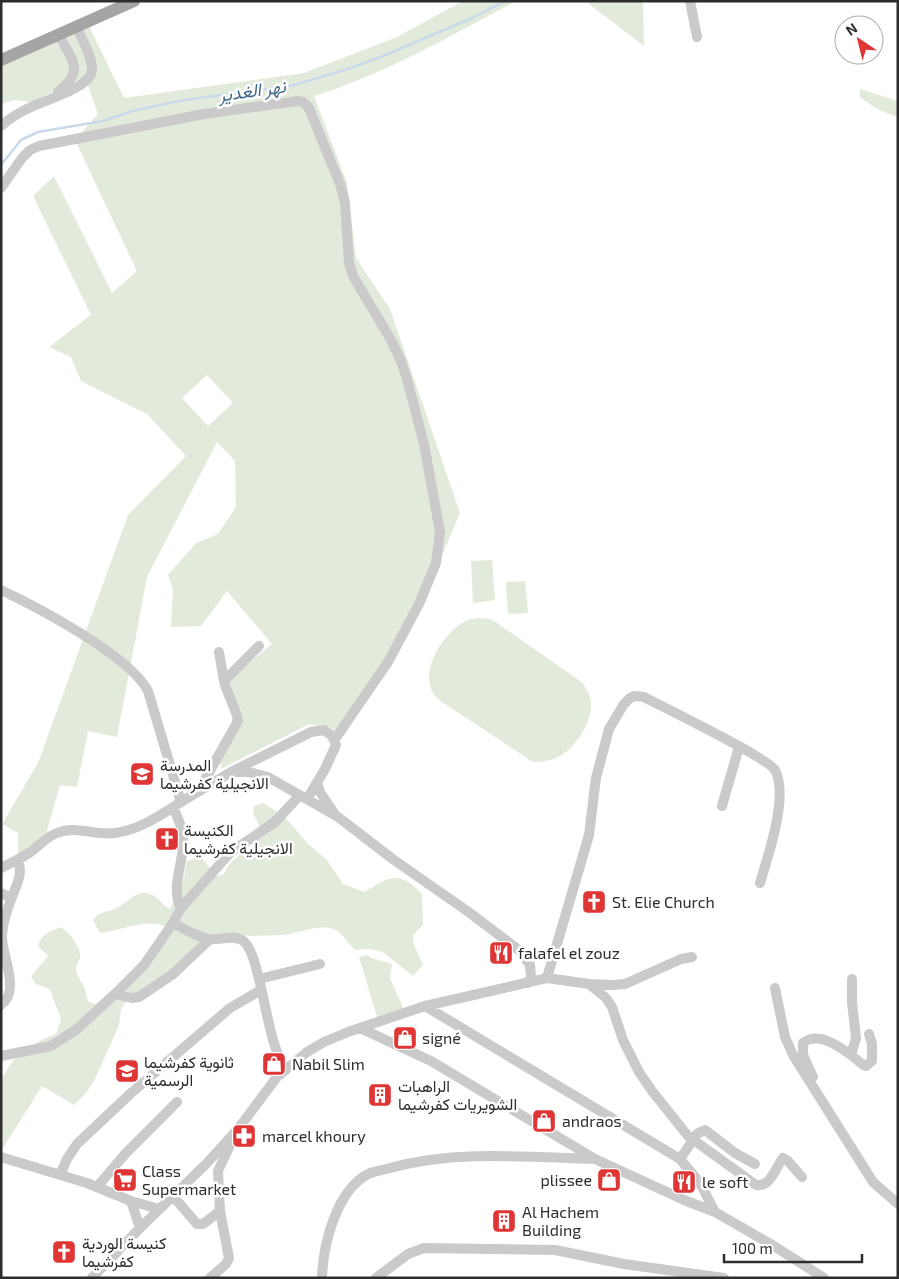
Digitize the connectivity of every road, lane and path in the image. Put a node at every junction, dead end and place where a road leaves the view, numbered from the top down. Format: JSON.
{"nodes":[{"id":1,"x":690,"y":1,"type":"edge"},
{"id":2,"x":130,"y":2,"type":"edge"},
{"id":3,"x":76,"y":26,"type":"junction"},
{"id":4,"x":58,"y":34,"type":"junction"},
{"id":5,"x":697,"y":37,"type":"dead end"},
{"id":6,"x":1,"y":60,"type":"edge"},
{"id":7,"x":50,"y":98,"type":"junction"},
{"id":8,"x":1,"y":126,"type":"edge"},
{"id":9,"x":1,"y":188,"type":"edge"},
{"id":10,"x":1,"y":590,"type":"edge"},
{"id":11,"x":259,"y":646,"type":"dead end"},
{"id":12,"x":219,"y":652,"type":"dead end"},
{"id":13,"x":224,"y":681,"type":"junction"},
{"id":14,"x":335,"y":739,"type":"junction"},
{"id":15,"x":739,"y":747,"type":"junction"},
{"id":16,"x":264,"y":756,"type":"junction"},
{"id":17,"x":231,"y":772,"type":"junction"},
{"id":18,"x":263,"y":776,"type":"junction"},
{"id":19,"x":317,"y":782,"type":"junction"},
{"id":20,"x":198,"y":791,"type":"junction"},
{"id":21,"x":304,"y":797,"type":"junction"},
{"id":22,"x":177,"y":804,"type":"junction"},
{"id":23,"x":722,"y":806,"type":"dead end"},
{"id":24,"x":338,"y":817,"type":"junction"},
{"id":25,"x":18,"y":860,"type":"junction"},
{"id":26,"x":1,"y":868,"type":"edge"},
{"id":27,"x":760,"y":883,"type":"dead end"},
{"id":28,"x":1,"y":893,"type":"edge"},
{"id":29,"x":11,"y":898,"type":"junction"},
{"id":30,"x":181,"y":908,"type":"junction"},
{"id":31,"x":173,"y":923,"type":"junction"},
{"id":32,"x":1,"y":936,"type":"edge"},
{"id":33,"x":210,"y":939,"type":"junction"},
{"id":34,"x":692,"y":957,"type":"dead end"},
{"id":35,"x":320,"y":964,"type":"dead end"},
{"id":36,"x":259,"y":978,"type":"junction"},
{"id":37,"x":547,"y":978,"type":"junction"},
{"id":38,"x":852,"y":979,"type":"dead end"},
{"id":39,"x":528,"y":983,"type":"junction"},
{"id":40,"x":589,"y":984,"type":"junction"},
{"id":41,"x":775,"y":988,"type":"dead end"},
{"id":42,"x":261,"y":990,"type":"junction"},
{"id":43,"x":115,"y":994,"type":"junction"},
{"id":44,"x":1,"y":1004,"type":"edge"},
{"id":45,"x":425,"y":1006,"type":"junction"},
{"id":46,"x":360,"y":1028,"type":"junction"},
{"id":47,"x":869,"y":1034,"type":"dead end"},
{"id":48,"x":852,"y":1055,"type":"junction"},
{"id":49,"x":1,"y":1056,"type":"edge"},
{"id":50,"x":286,"y":1070,"type":"junction"},
{"id":51,"x":815,"y":1088,"type":"junction"},
{"id":52,"x":178,"y":1102,"type":"dead end"},
{"id":53,"x":238,"y":1129,"type":"junction"},
{"id":54,"x":683,"y":1155,"type":"junction"},
{"id":55,"x":1,"y":1157,"type":"edge"},
{"id":56,"x":595,"y":1159,"type":"junction"},
{"id":57,"x":755,"y":1164,"type":"dead end"},
{"id":58,"x":60,"y":1175,"type":"junction"},
{"id":59,"x":802,"y":1177,"type":"dead end"},
{"id":60,"x":700,"y":1183,"type":"junction"},
{"id":61,"x":96,"y":1187,"type":"junction"},
{"id":62,"x":173,"y":1196,"type":"junction"},
{"id":63,"x":131,"y":1200,"type":"junction"},
{"id":64,"x":684,"y":1200,"type":"junction"},
{"id":65,"x":898,"y":1204,"type":"edge"},
{"id":66,"x":159,"y":1209,"type":"junction"},
{"id":67,"x":220,"y":1211,"type":"junction"},
{"id":68,"x":715,"y":1212,"type":"junction"},
{"id":69,"x":140,"y":1228,"type":"junction"},
{"id":70,"x":92,"y":1278,"type":"edge"},
{"id":71,"x":210,"y":1278,"type":"edge"},
{"id":72,"x":322,"y":1278,"type":"edge"},
{"id":73,"x":376,"y":1278,"type":"edge"},
{"id":74,"x":724,"y":1278,"type":"edge"},
{"id":75,"x":824,"y":1278,"type":"edge"}],
"edges":[{"from":1,"to":5,"type":"street"},
{"from":2,"to":3,"type":"main road"},
{"from":3,"to":4,"type":"main road"},
{"from":3,"to":7,"type":"street"},
{"from":4,"to":6,"type":"main road"},
{"from":4,"to":7,"type":"street"},
{"from":7,"to":8,"type":"street"},
{"from":9,"to":14,"type":"street"},
{"from":10,"to":22,"type":"street"},
{"from":11,"to":13,"type":"street"},
{"from":12,"to":13,"type":"street"},
{"from":13,"to":20,"type":"street"},
{"from":14,"to":16,"type":"street"},
{"from":14,"to":19,"type":"street"},
{"from":15,"to":23,"type":"street"},
{"from":15,"to":27,"type":"street"},
{"from":15,"to":37,"type":"street"},
{"from":16,"to":17,"type":"street"},
{"from":16,"to":18,"type":"street"},
{"from":17,"to":18,"type":"street"},
{"from":17,"to":20,"type":"street"},
{"from":18,"to":21,"type":"street"},
{"from":19,"to":21,"type":"street"},
{"from":19,"to":24,"type":"street"},
{"from":20,"to":22,"type":"street"},
{"from":21,"to":24,"type":"street"},
{"from":21,"to":30,"type":"street"},
{"from":22,"to":25,"type":"street"},
{"from":22,"to":30,"type":"street"},
{"from":24,"to":39,"type":"street"},
{"from":25,"to":26,"type":"street"},
{"from":25,"to":29,"type":"street"},
{"from":28,"to":29,"type":"street"},
{"from":29,"to":32,"type":"street"},
{"from":30,"to":31,"type":"street"},
{"from":31,"to":33,"type":"street"},
{"from":31,"to":43,"type":"street"},
{"from":32,"to":44,"type":"street"},
{"from":33,"to":36,"type":"street"},
{"from":33,"to":43,"type":"street"},
{"from":34,"to":40,"type":"street"},
{"from":35,"to":36,"type":"street"},
{"from":36,"to":42,"type":"street"},
{"from":37,"to":39,"type":"street"},
{"from":37,"to":40,"type":"street"},
{"from":38,"to":48,"type":"street"},
{"from":39,"to":45,"type":"street"},
{"from":40,"to":59,"type":"street"},
{"from":41,"to":51,"type":"street"},
{"from":42,"to":50,"type":"street"},
{"from":42,"to":58,"type":"street"},
{"from":43,"to":49,"type":"street"},
{"from":45,"to":46,"type":"street"},
{"from":45,"to":54,"type":"street"},
{"from":46,"to":50,"type":"street"},
{"from":46,"to":56,"type":"street"},
{"from":47,"to":48,"type":"street"},
{"from":48,"to":51,"type":"street"},
{"from":50,"to":53,"type":"street"},
{"from":51,"to":65,"type":"street"},
{"from":52,"to":61,"type":"street"},
{"from":53,"to":62,"type":"street"},
{"from":53,"to":67,"type":"street"},
{"from":54,"to":57,"type":"street"},
{"from":54,"to":60,"type":"street"},
{"from":55,"to":58,"type":"street"},
{"from":56,"to":64,"type":"street"},
{"from":56,"to":72,"type":"street"},
{"from":58,"to":61,"type":"street"},
{"from":60,"to":64,"type":"street"},
{"from":60,"to":68,"type":"street"},
{"from":61,"to":63,"type":"street"},
{"from":62,"to":66,"type":"street"},
{"from":62,"to":67,"type":"street"},
{"from":63,"to":66,"type":"street"},
{"from":63,"to":69,"type":"street"},
{"from":64,"to":68,"type":"street"},
{"from":66,"to":69,"type":"street"},
{"from":67,"to":71,"type":"street"},
{"from":68,"to":75,"type":"street"},
{"from":69,"to":70,"type":"street"},
{"from":73,"to":74,"type":"street"}]}
